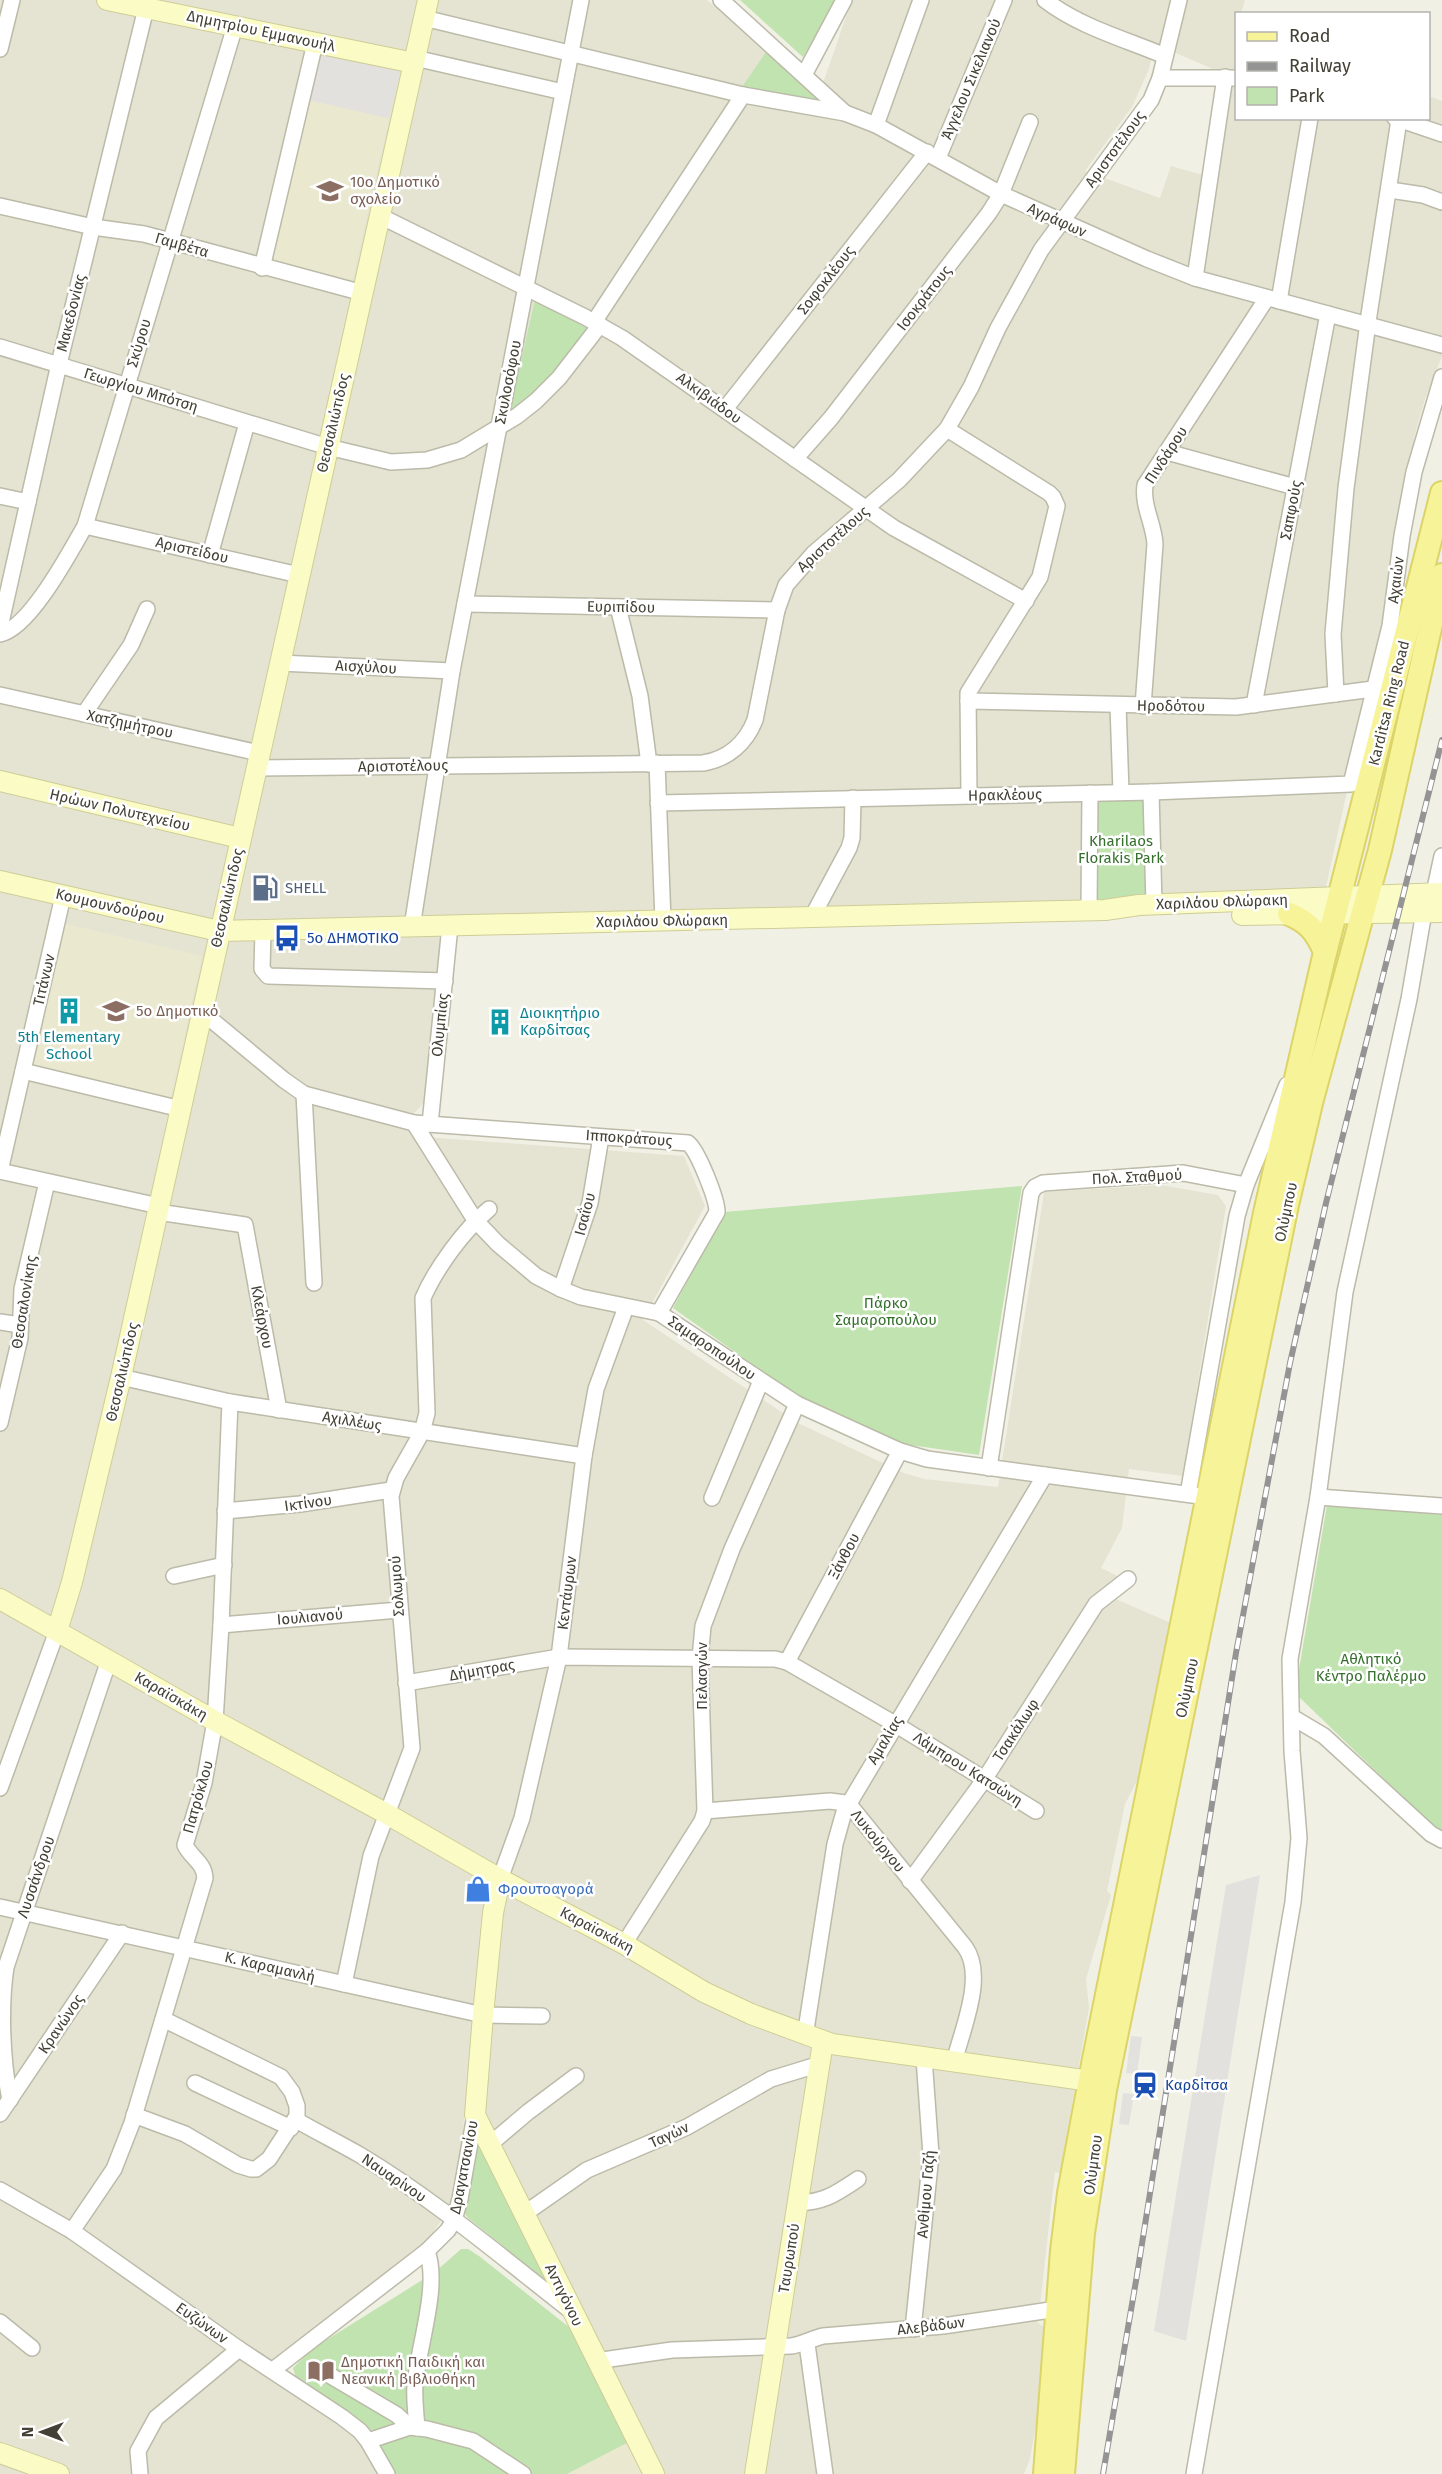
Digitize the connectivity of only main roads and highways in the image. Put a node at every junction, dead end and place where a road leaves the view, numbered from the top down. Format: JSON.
{"nodes":[{"id":1,"x":107,"y":0,"type":"edge"},
{"id":2,"x":147,"y":4,"type":"edge"},
{"id":3,"x":426,"y":9,"type":"edge"},
{"id":4,"x":415,"y":61,"type":"junction"},
{"id":5,"x":1442,"y":493,"type":"edge"},
{"id":6,"x":1442,"y":575,"type":"edge"},
{"id":7,"x":0,"y":781,"type":"edge"},
{"id":8,"x":240,"y":838,"type":"junction"},
{"id":9,"x":0,"y":881,"type":"edge"},
{"id":10,"x":1438,"y":893,"type":"edge"},
{"id":11,"x":1366,"y":903,"type":"junction"},
{"id":12,"x":1338,"y":905,"type":"junction"},
{"id":13,"x":1097,"y":910,"type":"junction"},
{"id":14,"x":1433,"y":912,"type":"edge"},
{"id":15,"x":1289,"y":914,"type":"junction"},
{"id":16,"x":219,"y":932,"type":"junction"},
{"id":17,"x":1325,"y":952,"type":"junction"},
{"id":18,"x":0,"y":1599,"type":"edge"},
{"id":19,"x":57,"y":1631,"type":"junction"},
{"id":20,"x":500,"y":1879,"type":"junction"},
{"id":21,"x":814,"y":2039,"type":"junction"},
{"id":22,"x":1098,"y":2082,"type":"junction"},
{"id":23,"x":475,"y":2115,"type":"joint"},
{"id":24,"x":0,"y":2453,"type":"edge"},
{"id":25,"x":1045,"y":2468,"type":"edge"},
{"id":26,"x":58,"y":2474,"type":"edge"},
{"id":27,"x":654,"y":2474,"type":"edge"},
{"id":28,"x":755,"y":2474,"type":"edge"},
{"id":29,"x":1063,"y":2474,"type":"edge"}],
"edges":[{"from":1,"to":2,"type":"main road","name":"Δημητρίου Εμμανουήλ"},
{"from":2,"to":4,"type":"main road","name":"Δημητρίου Εμμανουήλ"},
{"from":3,"to":4,"type":"main road","name":"Θεσσαλιώτιδος"},
{"from":4,"to":8,"type":"main road","name":"Θεσσαλιώτιδος"},
{"from":5,"to":12,"type":"main road","name":"Karditsa Ring Road"},
{"from":6,"to":11,"type":"main road","name":"Karditsa Ring Road"},
{"from":7,"to":8,"type":"main road","name":"Ηρώων Πολυτεχνείου"},
{"from":8,"to":16,"type":"main road","name":"Θεσσαλιώτιδος"},
{"from":9,"to":16,"type":"main road","name":"Κουμουνδούρου"},
{"from":10,"to":11,"type":"main road"},
{"from":11,"to":12,"type":"main road"},
{"from":11,"to":14,"type":"main road"},
{"from":11,"to":22,"type":"main road","name":"Ολύμπου"},
{"from":12,"to":13,"type":"main road","name":"Χαριλάου Φλώρακη"},
{"from":12,"to":15,"type":"main road","name":"Χαριλάου Φλώρακη"},
{"from":12,"to":17,"type":"main road","name":"Ολύμπου"},
{"from":13,"to":15,"type":"main road","name":"Χαριλάου Φλώρακη"},
{"from":13,"to":16,"type":"main road","name":"Χαριλάου Φλώρακη"},
{"from":15,"to":17,"type":"main road"},
{"from":16,"to":19,"type":"main road","name":"Θεσσαλιώτιδος"},
{"from":17,"to":22,"type":"main road","name":"Ολύμπου"},
{"from":18,"to":19,"type":"main road","name":"Καραϊσκάκη"},
{"from":19,"to":20,"type":"main road","name":"Καραϊσκάκη"},
{"from":20,"to":21,"type":"main road","name":"Καραϊσκάκη"},
{"from":20,"to":23,"type":"main road","name":"Δραγατσανίου"},
{"from":21,"to":22,"type":"main road","name":"Καραϊσκάκη"},
{"from":21,"to":28,"type":"main road","name":"Ταυρωπού"},
{"from":22,"to":25,"type":"main road","name":"Ολύμπου"},
{"from":22,"to":29,"type":"main road","name":"Ολύμπου"},
{"from":23,"to":27,"type":"main road","name":"Αντιγόνου"},
{"from":24,"to":26,"type":"main road"}]}
